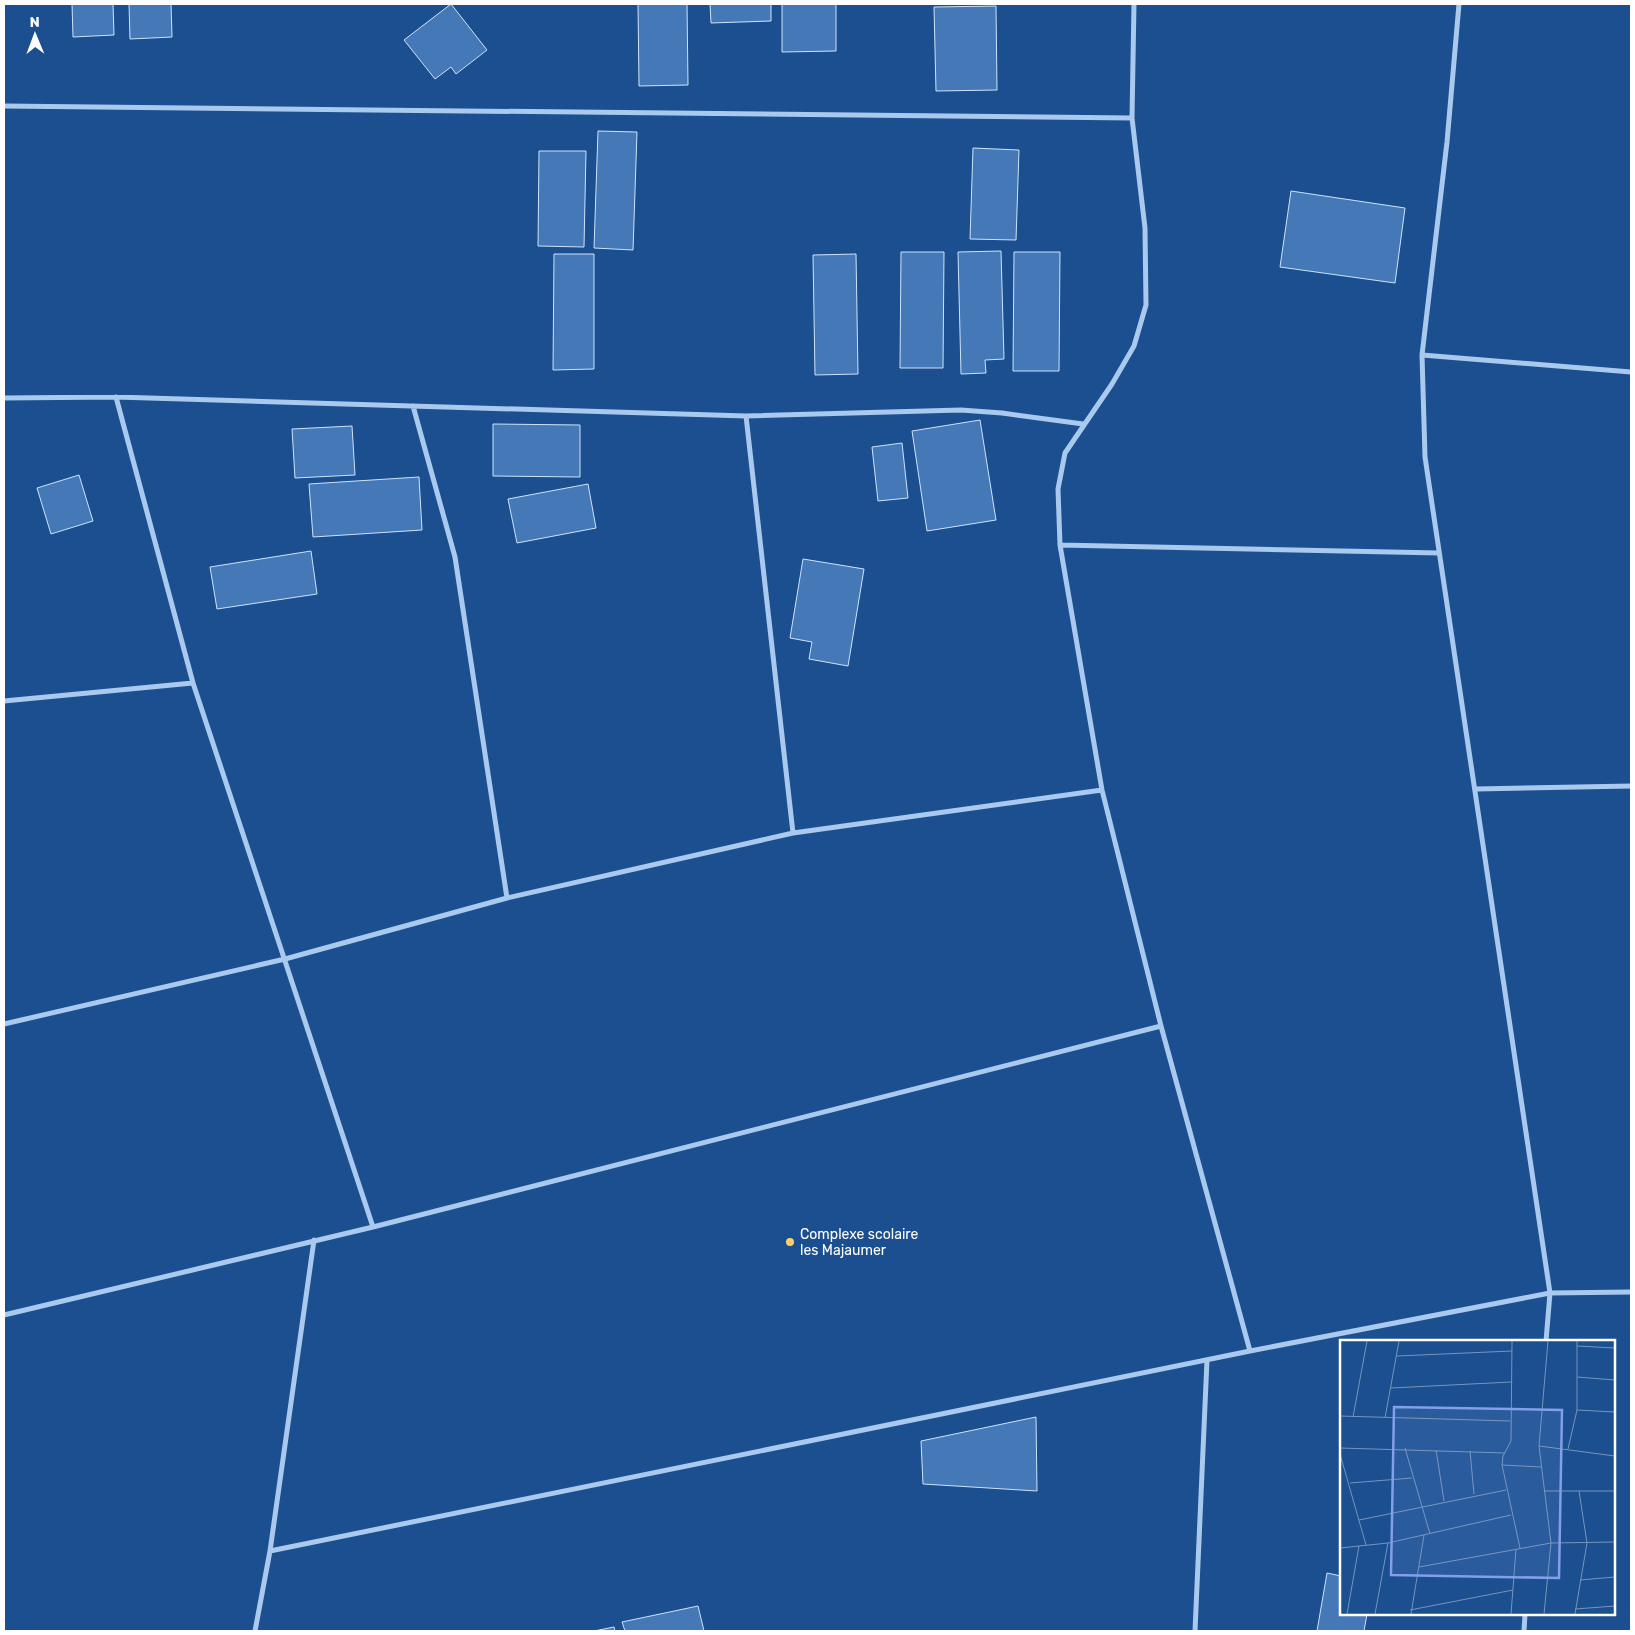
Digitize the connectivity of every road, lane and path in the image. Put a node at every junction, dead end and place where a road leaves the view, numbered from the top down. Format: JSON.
{"nodes":[{"id":1,"x":1134,"y":4,"type":"edge"},
{"id":2,"x":1459,"y":4,"type":"edge"},
{"id":3,"x":4,"y":106,"type":"edge"},
{"id":4,"x":1132,"y":118,"type":"junction"},
{"id":5,"x":1422,"y":355,"type":"junction"},
{"id":6,"x":1631,"y":372,"type":"edge"},
{"id":7,"x":116,"y":397,"type":"junction"},
{"id":8,"x":4,"y":398,"type":"edge"},
{"id":9,"x":413,"y":406,"type":"junction"},
{"id":10,"x":746,"y":416,"type":"junction"},
{"id":11,"x":1083,"y":424,"type":"junction"},
{"id":12,"x":1060,"y":545,"type":"junction"},
{"id":13,"x":1439,"y":553,"type":"junction"},
{"id":14,"x":194,"y":683,"type":"junction"},
{"id":15,"x":4,"y":701,"type":"edge"},
{"id":16,"x":1631,"y":786,"type":"edge"},
{"id":17,"x":1476,"y":789,"type":"junction"},
{"id":18,"x":1102,"y":790,"type":"junction"},
{"id":19,"x":793,"y":834,"type":"junction"},
{"id":20,"x":507,"y":898,"type":"junction"},
{"id":21,"x":285,"y":959,"type":"junction"},
{"id":22,"x":4,"y":1024,"type":"edge"},
{"id":23,"x":1161,"y":1026,"type":"junction"},
{"id":24,"x":373,"y":1227,"type":"junction"},
{"id":25,"x":314,"y":1240,"type":"junction"},
{"id":26,"x":1631,"y":1292,"type":"edge"},
{"id":27,"x":1550,"y":1293,"type":"junction"},
{"id":28,"x":4,"y":1314,"type":"edge"},
{"id":29,"x":1546,"y":1340,"type":"edge"},
{"id":30,"x":1250,"y":1351,"type":"junction"},
{"id":31,"x":1207,"y":1360,"type":"junction"},
{"id":32,"x":270,"y":1551,"type":"junction"},
{"id":33,"x":1525,"y":1615,"type":"edge"},
{"id":34,"x":255,"y":1631,"type":"edge"},
{"id":35,"x":1195,"y":1631,"type":"edge"},
{"id":36,"x":1524,"y":1631,"type":"edge"}],
"edges":[{"from":1,"to":4,"type":"street"},
{"from":2,"to":5,"type":"street"},
{"from":3,"to":4,"type":"street"},
{"from":4,"to":11,"type":"street"},
{"from":5,"to":6,"type":"street"},
{"from":5,"to":13,"type":"street"},
{"from":7,"to":8,"type":"street"},
{"from":7,"to":9,"type":"street"},
{"from":7,"to":14,"type":"street"},
{"from":9,"to":10,"type":"street"},
{"from":9,"to":20,"type":"street"},
{"from":10,"to":11,"type":"street"},
{"from":10,"to":19,"type":"street"},
{"from":11,"to":12,"type":"street"},
{"from":12,"to":13,"type":"street"},
{"from":12,"to":18,"type":"street"},
{"from":13,"to":17,"type":"street"},
{"from":14,"to":15,"type":"street"},
{"from":14,"to":21,"type":"street"},
{"from":16,"to":17,"type":"street"},
{"from":17,"to":27,"type":"street"},
{"from":18,"to":19,"type":"street"},
{"from":18,"to":23,"type":"street"},
{"from":19,"to":20,"type":"street"},
{"from":20,"to":21,"type":"street"},
{"from":21,"to":22,"type":"street"},
{"from":21,"to":24,"type":"street"},
{"from":23,"to":24,"type":"street"},
{"from":23,"to":30,"type":"street"},
{"from":24,"to":25,"type":"street"},
{"from":25,"to":28,"type":"street"},
{"from":25,"to":32,"type":"street"},
{"from":26,"to":27,"type":"street"},
{"from":27,"to":29,"type":"street"},
{"from":27,"to":30,"type":"street"},
{"from":30,"to":31,"type":"street"},
{"from":31,"to":32,"type":"street"},
{"from":31,"to":35,"type":"street"},
{"from":32,"to":34,"type":"street"},
{"from":33,"to":36,"type":"street"}]}
